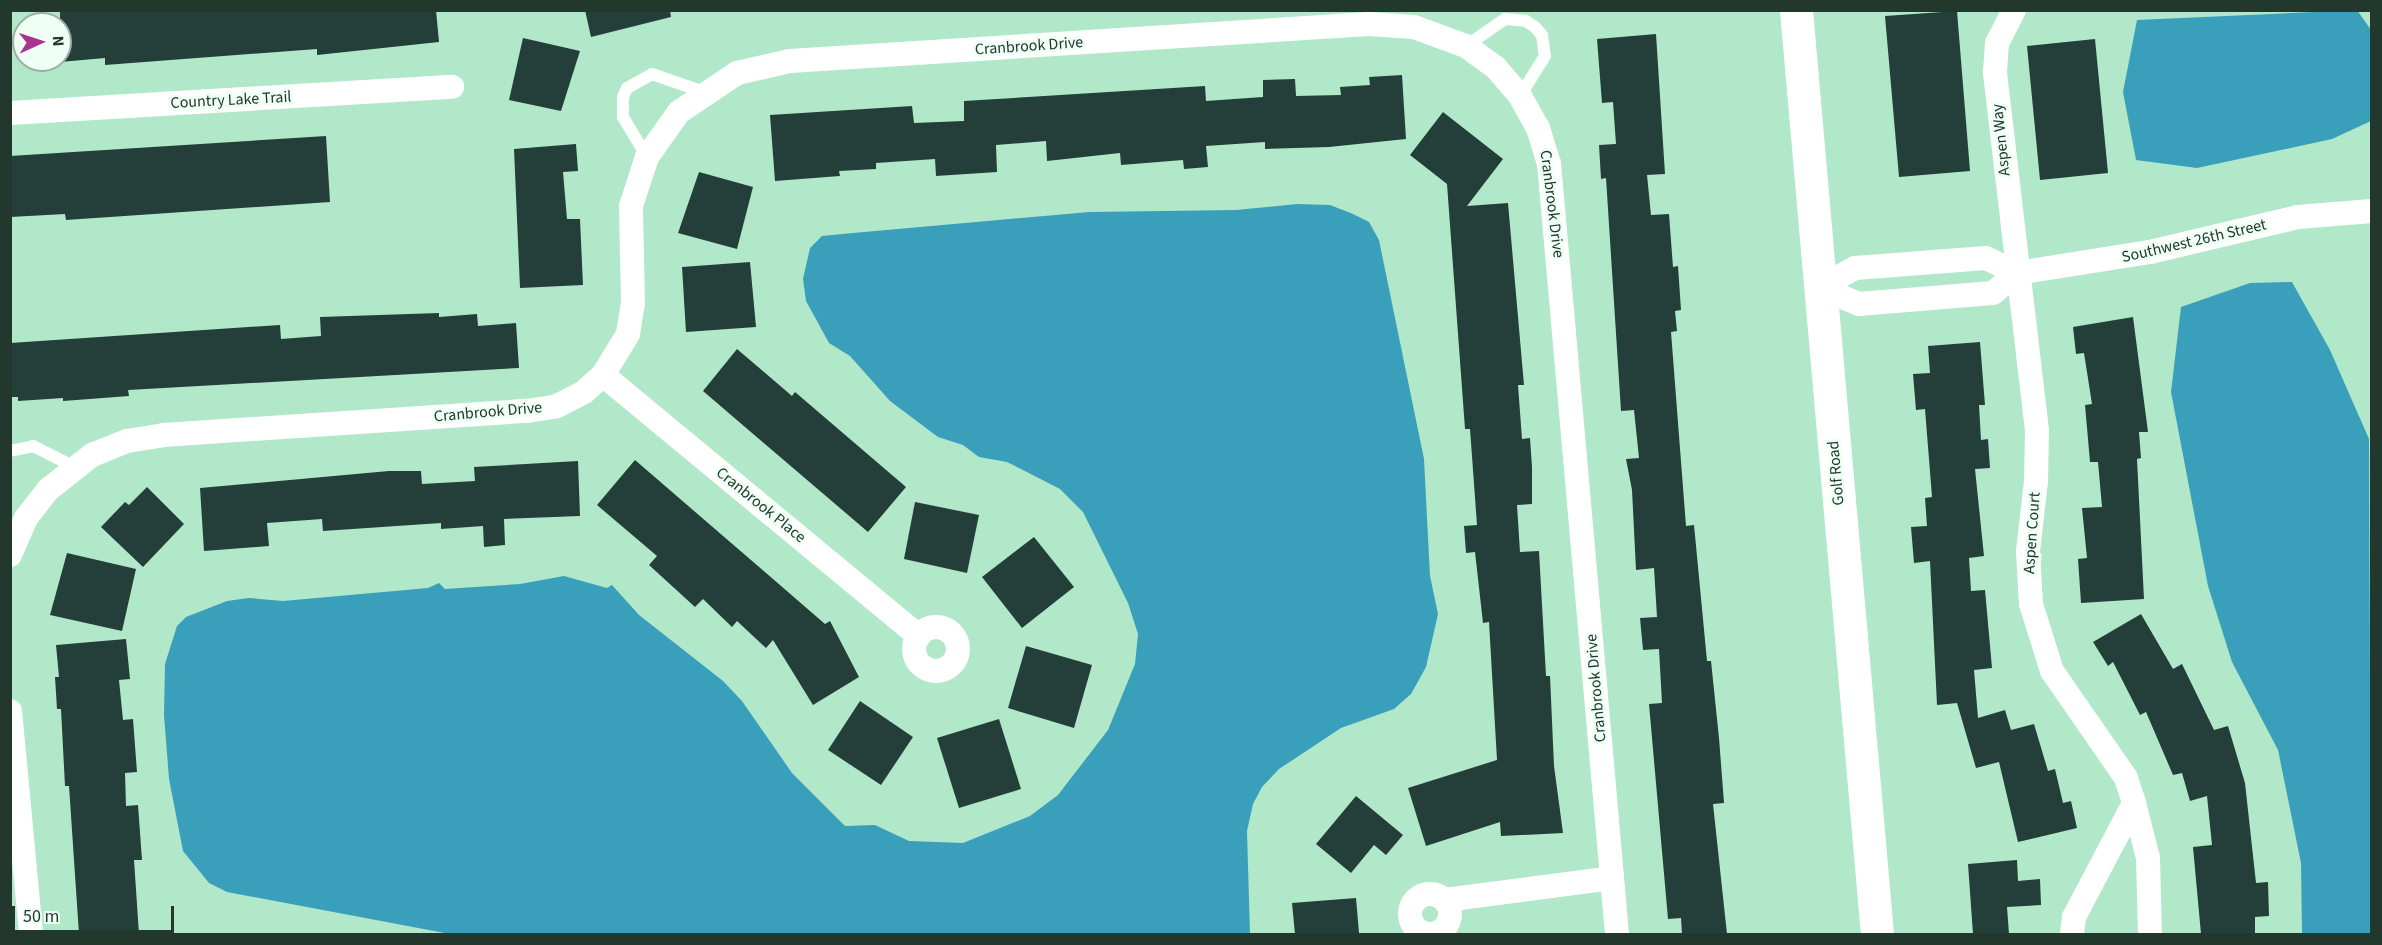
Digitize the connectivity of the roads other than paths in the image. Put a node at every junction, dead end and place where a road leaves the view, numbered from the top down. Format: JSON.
{"nodes":[{"id":1,"x":1796,"y":10,"type":"edge"},
{"id":2,"x":2014,"y":10,"type":"edge"},
{"id":3,"x":1466,"y":46,"type":"junction"},
{"id":4,"x":452,"y":87,"type":"dead end"},
{"id":5,"x":704,"y":92,"type":"junction"},
{"id":6,"x":1520,"y":96,"type":"junction"},
{"id":7,"x":10,"y":113,"type":"edge"},
{"id":8,"x":647,"y":157,"type":"junction"},
{"id":9,"x":2372,"y":211,"type":"edge"},
{"id":10,"x":2017,"y":273,"type":"junction"},
{"id":11,"x":1819,"y":288,"type":"junction"},
{"id":12,"x":603,"y":375,"type":"junction"},
{"id":13,"x":10,"y":451,"type":"edge"},
{"id":14,"x":75,"y":467,"type":"junction"},
{"id":15,"x":13,"y":536,"type":"edge"},
{"id":16,"x":919,"y":636,"type":"dead end"},
{"id":17,"x":10,"y":711,"type":"edge"},
{"id":18,"x":2134,"y":803,"type":"junction"},
{"id":19,"x":1612,"y":878,"type":"junction"},
{"id":20,"x":1445,"y":900,"type":"dead end"},
{"id":21,"x":31,"y":934,"type":"edge"},
{"id":22,"x":1617,"y":934,"type":"edge"},
{"id":23,"x":1877,"y":934,"type":"edge"},
{"id":24,"x":2072,"y":934,"type":"edge"},
{"id":25,"x":2150,"y":934,"type":"edge"}],
"edges":[{"from":1,"to":11,"type":"street","name":"Golf Road"},
{"from":2,"to":10,"type":"street","name":"Aspen Way"},
{"from":3,"to":5,"type":"street","name":"Cranbrook Drive"},
{"from":3,"to":6,"type":"street","name":"Cranbrook Drive"},
{"from":3,"to":6,"type":"lane"},
{"from":4,"to":7,"type":"street","name":"Country Lake Trail"},
{"from":5,"to":8,"type":"street","name":"Cranbrook Drive"},
{"from":5,"to":8,"type":"lane"},
{"from":6,"to":19,"type":"street","name":"Cranbrook Drive"},
{"from":8,"to":12,"type":"street","name":"Cranbrook Drive"},
{"from":9,"to":10,"type":"street","name":"Southwest 26th Street"},
{"from":10,"to":11,"type":"street"},
{"from":10,"to":11,"type":"street"},
{"from":10,"to":18,"type":"street","name":"Aspen Court"},
{"from":11,"to":23,"type":"street","name":"Golf Road"},
{"from":12,"to":14,"type":"street","name":"Cranbrook Drive"},
{"from":12,"to":16,"type":"street","name":"Cranbrook Place"},
{"from":13,"to":14,"type":"lane"},
{"from":14,"to":15,"type":"street","name":"Cranbrook Drive"},
{"from":17,"to":21,"type":"street"},
{"from":18,"to":24,"type":"street"},
{"from":18,"to":25,"type":"street","name":"Aspen Court"},
{"from":19,"to":20,"type":"street"},
{"from":19,"to":22,"type":"street","name":"Cranbrook Drive"}]}
